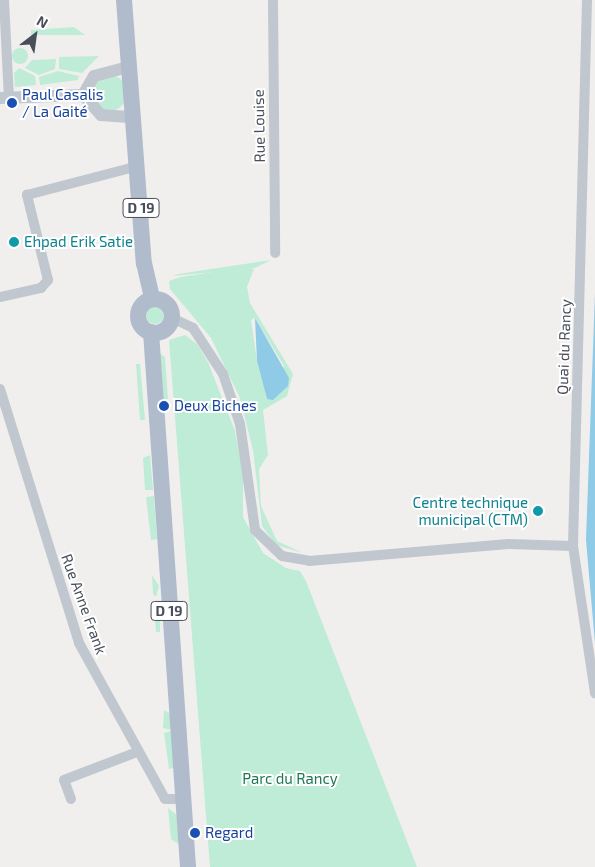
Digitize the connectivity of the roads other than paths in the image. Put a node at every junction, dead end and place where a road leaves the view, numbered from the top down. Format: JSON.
{"nodes":[{"id":1,"x":4,"y":0,"type":"edge"},
{"id":2,"x":124,"y":0,"type":"edge"},
{"id":3,"x":273,"y":0,"type":"edge"},
{"id":4,"x":588,"y":0,"type":"edge"},
{"id":5,"x":128,"y":67,"type":"junction"},
{"id":6,"x":83,"y":95,"type":"junction"},
{"id":7,"x":4,"y":98,"type":"edge"},
{"id":8,"x":132,"y":117,"type":"junction"},
{"id":9,"x":138,"y":166,"type":"junction"},
{"id":10,"x":275,"y":252,"type":"dead end"},
{"id":11,"x":0,"y":297,"type":"edge"},
{"id":12,"x":152,"y":299,"type":"junction"},
{"id":13,"x":172,"y":318,"type":"junction"},
{"id":14,"x":151,"y":332,"type":"junction"},
{"id":15,"x":0,"y":389,"type":"edge"},
{"id":16,"x":573,"y":546,"type":"junction"},
{"id":17,"x":595,"y":693,"type":"edge"},
{"id":18,"x":137,"y":752,"type":"junction"},
{"id":19,"x":71,"y":799,"type":"dead end"},
{"id":20,"x":183,"y":799,"type":"junction"},
{"id":21,"x":188,"y":867,"type":"edge"}],
"edges":[{"from":1,"to":7,"type":"street"},
{"from":2,"to":5,"type":"main road","number":"D 19"},
{"from":3,"to":10,"type":"street","name":"Rue Louise"},
{"from":4,"to":16,"type":"street","name":"Quai du Rancy"},
{"from":5,"to":6,"type":"street"},
{"from":5,"to":8,"type":"main road","number":"D 19"},
{"from":6,"to":7,"type":"street"},
{"from":6,"to":8,"type":"street"},
{"from":8,"to":9,"type":"main road","number":"D 19"},
{"from":9,"to":11,"type":"street"},
{"from":9,"to":12,"type":"main road","number":"D 19"},
{"from":12,"to":13,"type":"main road"},
{"from":12,"to":14,"type":"main road"},
{"from":13,"to":14,"type":"main road"},
{"from":13,"to":16,"type":"street"},
{"from":14,"to":20,"type":"main road","number":"D 19"},
{"from":15,"to":18,"type":"street","name":"Rue Anne Frank"},
{"from":16,"to":17,"type":"street","name":"Quai du Rancy"},
{"from":18,"to":19,"type":"street"},
{"from":18,"to":20,"type":"street","name":"Rue Anne Frank"},
{"from":20,"to":21,"type":"main road","number":"D 19"}]}
